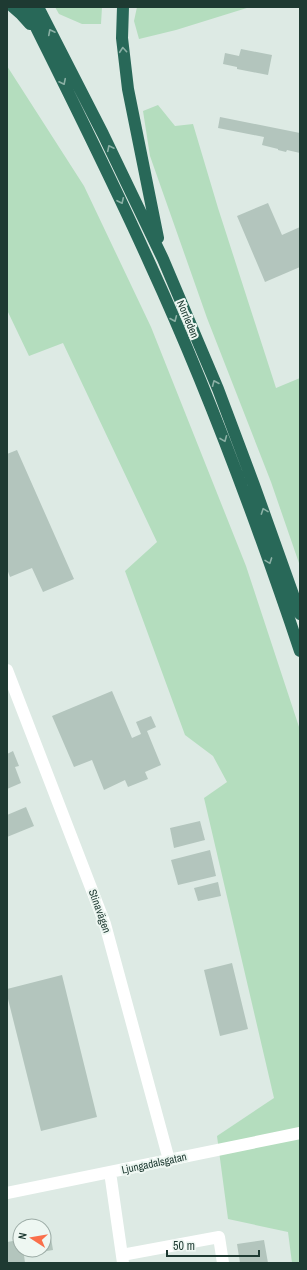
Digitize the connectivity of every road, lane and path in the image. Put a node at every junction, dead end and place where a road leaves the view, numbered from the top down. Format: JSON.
{"nodes":[{"id":1,"x":12,"y":7,"type":"edge"},
{"id":2,"x":26,"y":7,"type":"edge"},
{"id":3,"x":38,"y":7,"type":"edge"},
{"id":4,"x":123,"y":7,"type":"edge"},
{"id":5,"x":39,"y":35,"type":"junction"},
{"id":6,"x":163,"y":259,"type":"junction"},
{"id":7,"x":300,"y":614,"type":"edge"},
{"id":8,"x":300,"y":652,"type":"edge"},
{"id":9,"x":7,"y":670,"type":"edge"},
{"id":10,"x":300,"y":1133,"type":"edge"},
{"id":11,"x":169,"y":1160,"type":"junction"},
{"id":12,"x":110,"y":1172,"type":"junction"},
{"id":13,"x":7,"y":1193,"type":"edge"},
{"id":14,"x":122,"y":1259,"type":"edge"},
{"id":15,"x":223,"y":1263,"type":"edge"}],
"edges":[{"from":1,"to":5,"type":"highway"},
{"from":2,"to":5,"type":"highway","name":"Norrleden"},
{"from":6,"to":3,"type":"highway","name":"Norrleden","one_way":true},
{"from":6,"to":4,"type":"highway","one_way":true},
{"from":5,"to":8,"type":"highway","name":"Norrleden","one_way":true},
{"from":7,"to":6,"type":"highway","name":"Norrleden","one_way":true},
{"from":9,"to":11,"type":"street","name":"Stinavägen"},
{"from":10,"to":11,"type":"street","name":"Ljungadalsgatan"},
{"from":11,"to":12,"type":"street","name":"Ljungadalsgatan"},
{"from":12,"to":13,"type":"street","name":"Ljungadalsgatan"},
{"from":12,"to":14,"type":"street"},
{"from":14,"to":15,"type":"street"}]}
